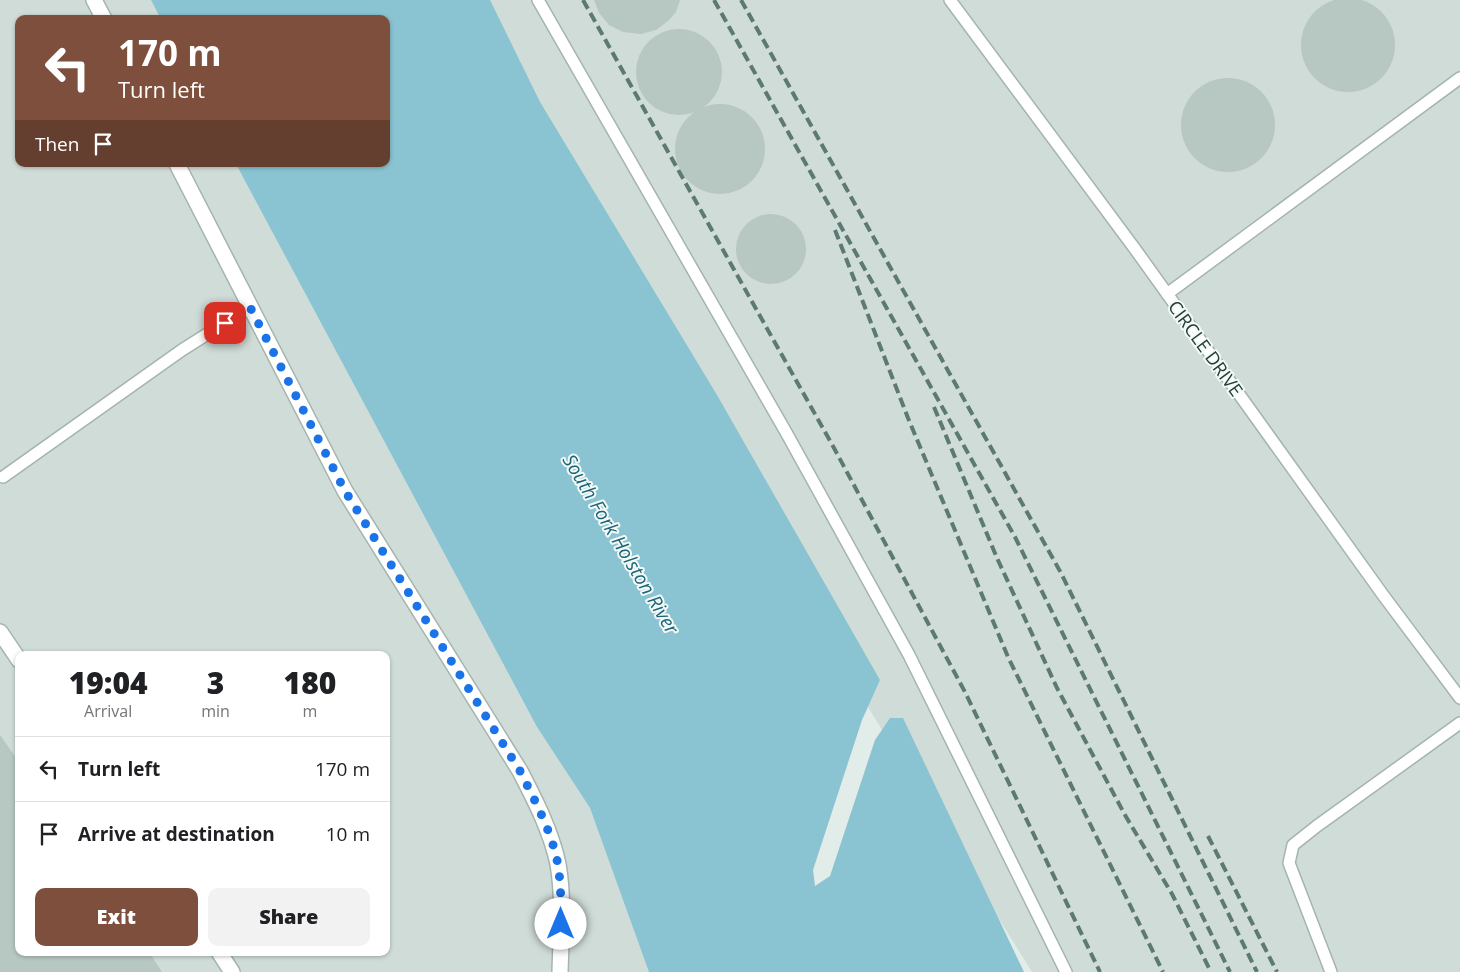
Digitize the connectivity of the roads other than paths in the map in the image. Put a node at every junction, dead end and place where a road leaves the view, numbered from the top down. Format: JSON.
{"nodes":[{"id":1,"x":94,"y":0,"type":"edge"},
{"id":2,"x":538,"y":0,"type":"edge"},
{"id":3,"x":950,"y":0,"type":"edge"},
{"id":4,"x":102,"y":15,"type":"edge"},
{"id":5,"x":1460,"y":78,"type":"edge"},
{"id":6,"x":179,"y":167,"type":"edge"},
{"id":7,"x":1167,"y":294,"type":"junction"},
{"id":8,"x":250,"y":307,"type":"junction"},
{"id":9,"x":3,"y":477,"type":"dead end"},
{"id":10,"x":0,"y":632,"type":"edge"},
{"id":11,"x":15,"y":654,"type":"edge"},
{"id":12,"x":1460,"y":698,"type":"edge"},
{"id":13,"x":1460,"y":723,"type":"edge"},
{"id":14,"x":222,"y":956,"type":"edge"},
{"id":15,"x":232,"y":972,"type":"edge"},
{"id":16,"x":560,"y":972,"type":"edge"},
{"id":17,"x":1066,"y":972,"type":"edge"},
{"id":18,"x":1331,"y":972,"type":"edge"}],
"edges":[{"from":1,"to":4,"type":"street"},
{"from":2,"to":17,"type":"lane"},
{"from":3,"to":7,"type":"lane","name":"CIRCLE DRIVE"},
{"from":5,"to":7,"type":"lane"},
{"from":6,"to":8,"type":"street"},
{"from":7,"to":12,"type":"lane","name":"CIRCLE DRIVE"},
{"from":8,"to":9,"type":"lane"},
{"from":8,"to":16,"type":"street"},
{"from":10,"to":11,"type":"street"},
{"from":13,"to":18,"type":"lane"},
{"from":14,"to":15,"type":"street"}]}
